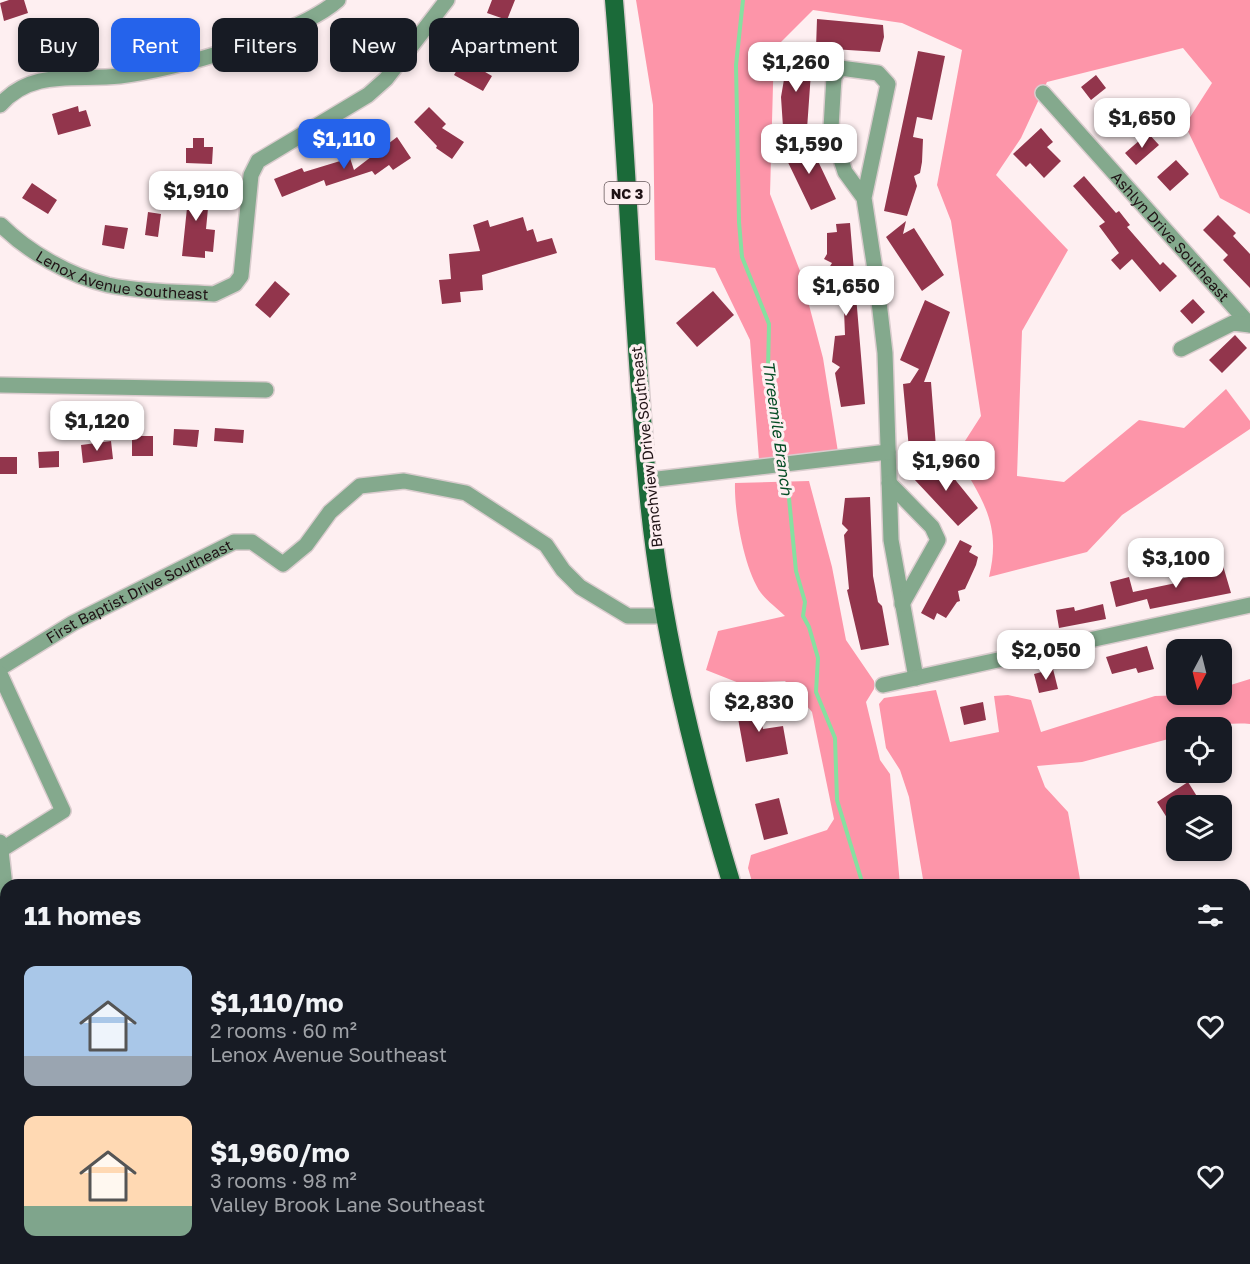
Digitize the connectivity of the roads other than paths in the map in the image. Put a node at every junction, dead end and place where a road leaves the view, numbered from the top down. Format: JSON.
{"nodes":[{"id":1,"x":338,"y":0,"type":"edge"},
{"id":2,"x":447,"y":0,"type":"edge"},
{"id":3,"x":614,"y":0,"type":"edge"},
{"id":4,"x":1043,"y":93,"type":"dead end"},
{"id":5,"x":0,"y":105,"type":"edge"},
{"id":6,"x":864,"y":198,"type":"junction"},
{"id":7,"x":0,"y":227,"type":"edge"},
{"id":8,"x":1250,"y":325,"type":"edge"},
{"id":9,"x":1181,"y":349,"type":"dead end"},
{"id":10,"x":0,"y":385,"type":"edge"},
{"id":11,"x":266,"y":390,"type":"dead end"},
{"id":12,"x":888,"y":452,"type":"junction"},
{"id":13,"x":649,"y":480,"type":"junction"},
{"id":14,"x":889,"y":483,"type":"junction"},
{"id":15,"x":902,"y":604,"type":"junction"},
{"id":16,"x":1250,"y":605,"type":"edge"},
{"id":17,"x":666,"y":616,"type":"junction"},
{"id":18,"x":0,"y":668,"type":"edge"},
{"id":19,"x":0,"y":674,"type":"edge"},
{"id":20,"x":916,"y":678,"type":"junction"},
{"id":21,"x":884,"y":685,"type":"dead end"},
{"id":22,"x":1,"y":846,"type":"edge"},
{"id":23,"x":4,"y":879,"type":"edge"},
{"id":24,"x":730,"y":879,"type":"edge"}],
"edges":[{"from":1,"to":5,"type":"street"},
{"from":2,"to":7,"type":"street","name":"Lenox Avenue Southeast"},
{"from":3,"to":13,"type":"main road","name":"Branchview Drive Southeast","number":"NC 3"},
{"from":4,"to":8,"type":"street","name":"Ashlyn Drive Southeast"},
{"from":6,"to":6,"type":"street"},
{"from":6,"to":12,"type":"street"},
{"from":8,"to":9,"type":"street"},
{"from":10,"to":11,"type":"street"},
{"from":12,"to":13,"type":"street"},
{"from":12,"to":14,"type":"street"},
{"from":13,"to":17,"type":"main road","name":"Branchview Drive Southeast","number":"NC 3"},
{"from":14,"to":15,"type":"street"},
{"from":14,"to":15,"type":"street"},
{"from":15,"to":20,"type":"street"},
{"from":16,"to":20,"type":"street"},
{"from":17,"to":18,"type":"street","name":"First Baptist Drive Southeast"},
{"from":17,"to":24,"type":"main road","name":"Branchview Drive Southeast","number":"NC 3"},
{"from":19,"to":22,"type":"street"},
{"from":20,"to":21,"type":"street"},
{"from":22,"to":23,"type":"street"}]}
